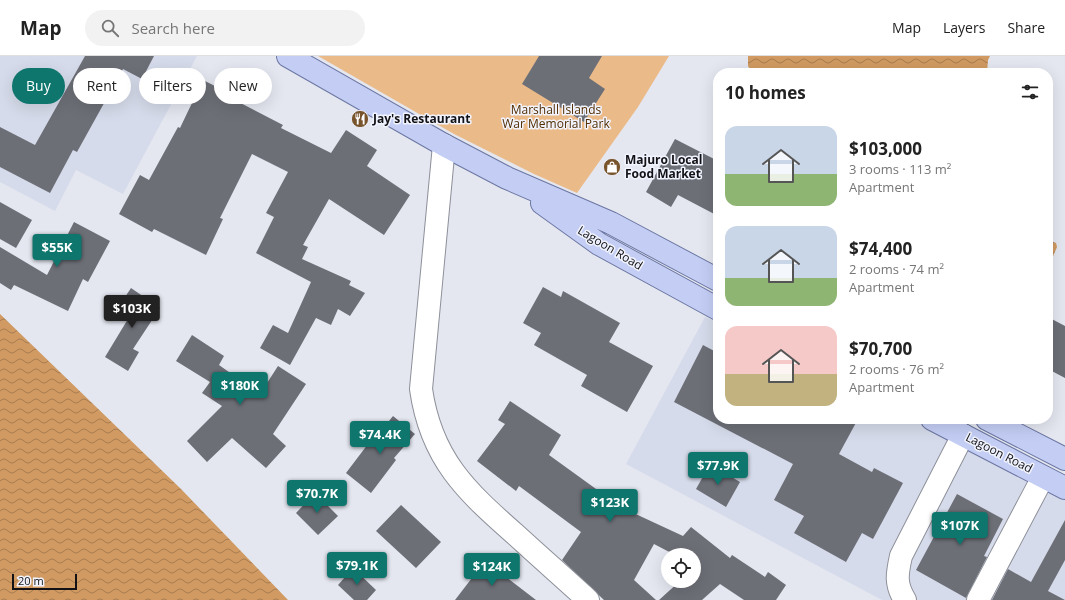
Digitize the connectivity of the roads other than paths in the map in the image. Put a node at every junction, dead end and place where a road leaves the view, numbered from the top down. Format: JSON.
{"nodes":[{"id":1,"x":288,"y":56,"type":"edge"},
{"id":2,"x":444,"y":145,"type":"junction"},
{"id":3,"x":507,"y":178,"type":"junction"},
{"id":4,"x":713,"y":277,"type":"edge"},
{"id":5,"x":713,"y":306,"type":"edge"},
{"id":6,"x":942,"y":424,"type":"edge"},
{"id":7,"x":997,"y":424,"type":"edge"},
{"id":8,"x":963,"y":435,"type":"junction"},
{"id":9,"x":1065,"y":459,"type":"edge"},
{"id":10,"x":1043,"y":477,"type":"junction"},
{"id":11,"x":1065,"y":488,"type":"edge"},
{"id":12,"x":588,"y":600,"type":"edge"},
{"id":13,"x":906,"y":600,"type":"edge"},
{"id":14,"x":978,"y":600,"type":"edge"}],
"edges":[{"from":1,"to":2,"type":"main road","name":"Lagoon Road"},
{"from":2,"to":3,"type":"main road","name":"Lagoon Road"},
{"from":2,"to":12,"type":"street"},
{"from":3,"to":4,"type":"main road","name":"Lagoon Road"},
{"from":3,"to":5,"type":"main road","name":"Lagoon Road"},
{"from":6,"to":8,"type":"main road","name":"Lagoon Road"},
{"from":7,"to":9,"type":"main road","name":"Lagoon Road"},
{"from":8,"to":10,"type":"main road","name":"Lagoon Road"},
{"from":8,"to":13,"type":"street"},
{"from":10,"to":11,"type":"main road","name":"Lagoon Road"},
{"from":10,"to":14,"type":"street"}]}
